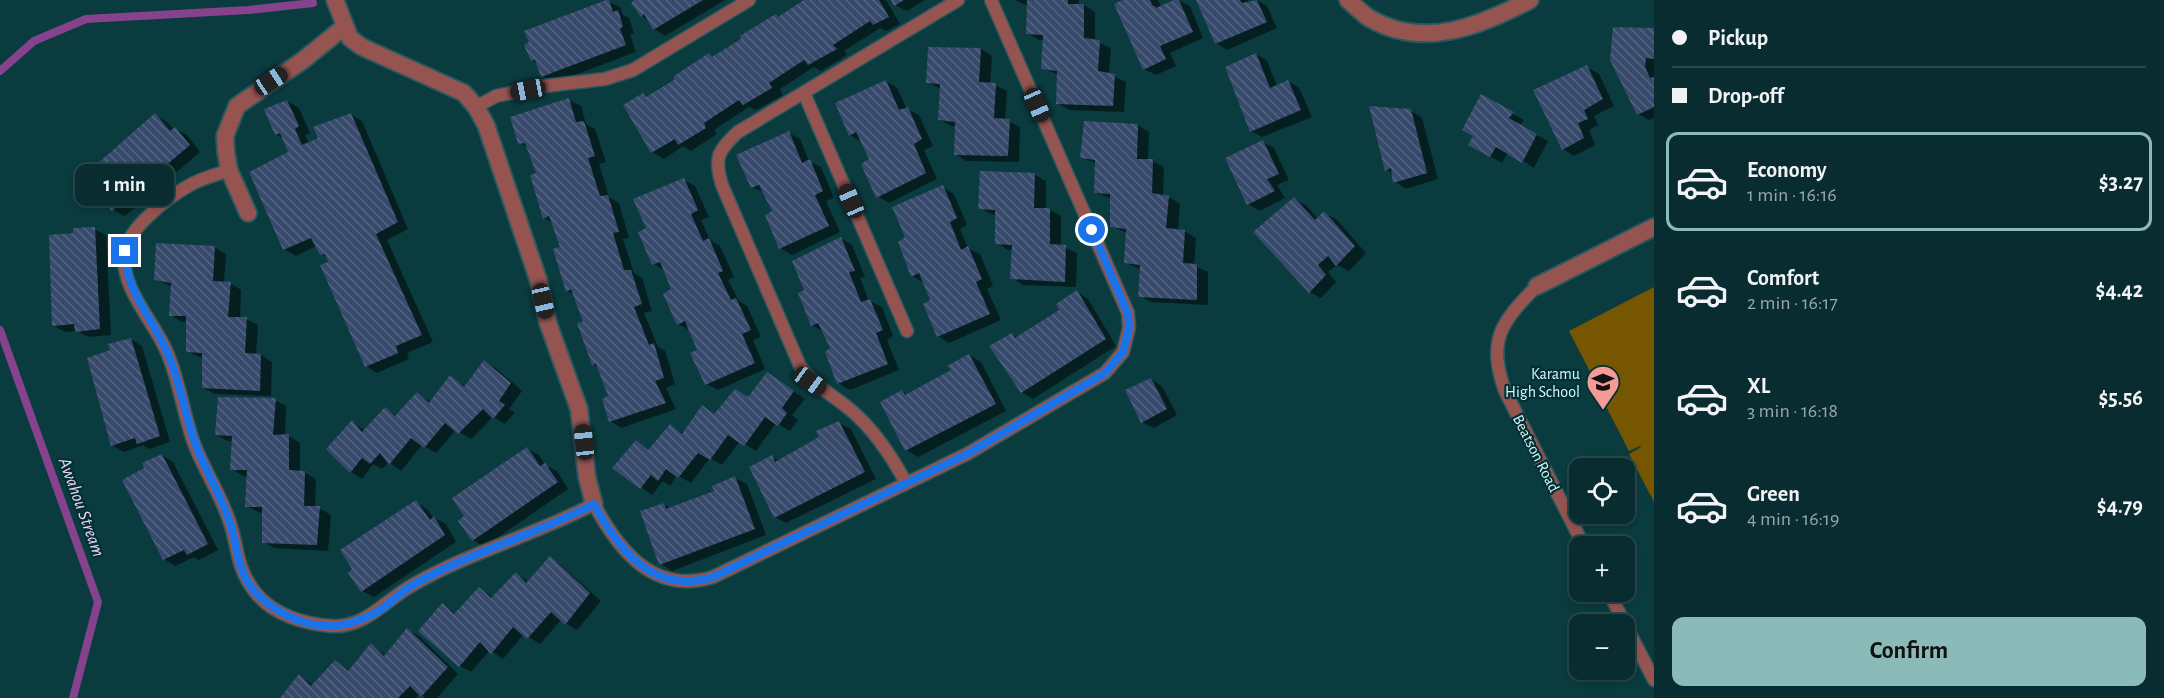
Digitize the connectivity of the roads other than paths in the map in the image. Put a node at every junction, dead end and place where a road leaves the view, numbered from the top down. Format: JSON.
{"nodes":[{"id":1,"x":335,"y":0,"type":"edge"},
{"id":2,"x":750,"y":0,"type":"edge"},
{"id":3,"x":958,"y":0,"type":"edge"},
{"id":4,"x":991,"y":0,"type":"edge"},
{"id":5,"x":1348,"y":0,"type":"edge"},
{"id":6,"x":1530,"y":0,"type":"edge"},
{"id":7,"x":344,"y":27,"type":"junction"},
{"id":8,"x":804,"y":93,"type":"junction"},
{"id":9,"x":476,"y":107,"type":"junction"},
{"id":10,"x":229,"y":170,"type":"junction"},
{"id":11,"x":248,"y":213,"type":"dead end"},
{"id":12,"x":1654,"y":227,"type":"edge"},
{"id":13,"x":1537,"y":286,"type":"joint"},
{"id":14,"x":907,"y":331,"type":"dead end"},
{"id":15,"x":906,"y":483,"type":"junction"},
{"id":16,"x":594,"y":504,"type":"junction"},
{"id":17,"x":1579,"y":536,"type":"edge"},
{"id":18,"x":1614,"y":602,"type":"edge"},
{"id":19,"x":1654,"y":680,"type":"edge"}],
"edges":[{"from":1,"to":7,"type":"street"},
{"from":2,"to":9,"type":"lane"},
{"from":3,"to":8,"type":"lane"},
{"from":4,"to":15,"type":"lane"},
{"from":5,"to":6,"type":"street"},
{"from":7,"to":9,"type":"street"},
{"from":7,"to":10,"type":"street"},
{"from":8,"to":14,"type":"lane"},
{"from":8,"to":15,"type":"lane"},
{"from":9,"to":16,"type":"street"},
{"from":10,"to":11,"type":"street"},
{"from":10,"to":16,"type":"lane"},
{"from":12,"to":13,"type":"street","name":"Beatson Road"},
{"from":13,"to":17,"type":"lane","name":"Beatson Road"},
{"from":15,"to":16,"type":"lane"},
{"from":18,"to":19,"type":"lane"}]}
